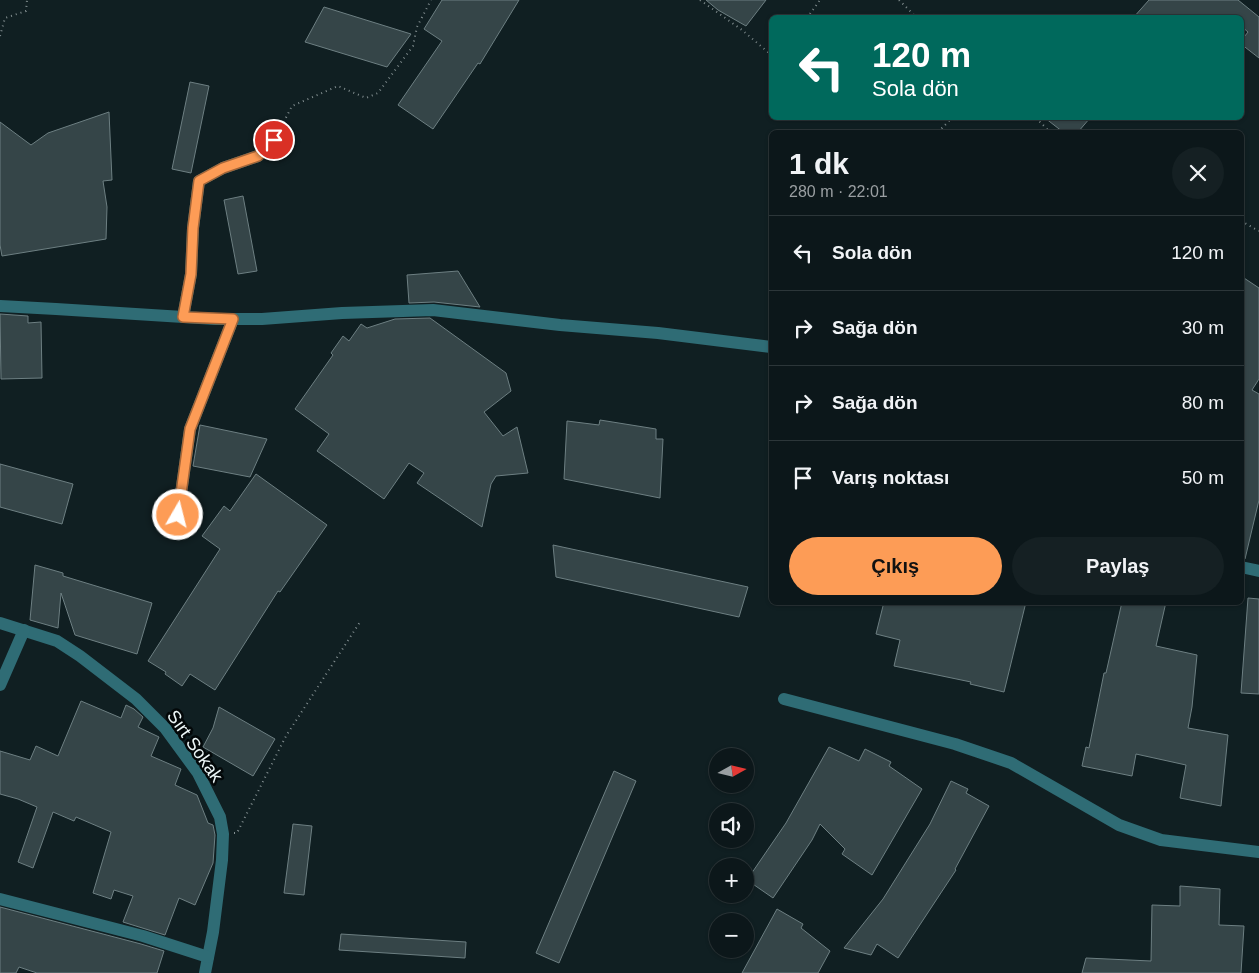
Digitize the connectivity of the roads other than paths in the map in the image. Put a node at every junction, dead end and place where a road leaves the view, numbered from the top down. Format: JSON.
{"nodes":[{"id":1,"x":274,"y":140,"type":"road end"},
{"id":2,"x":0,"y":306,"type":"edge"},
{"id":3,"x":183,"y":317,"type":"junction"},
{"id":4,"x":233,"y":319,"type":"junction"},
{"id":5,"x":769,"y":347,"type":"edge"},
{"id":6,"x":178,"y":515,"type":"dead end"},
{"id":7,"x":1244,"y":568,"type":"edge"},
{"id":8,"x":1259,"y":571,"type":"edge"},
{"id":9,"x":0,"y":623,"type":"edge"},
{"id":10,"x":24,"y":630,"type":"junction"},
{"id":11,"x":0,"y":685,"type":"edge"},
{"id":12,"x":784,"y":699,"type":"dead end"},
{"id":13,"x":1259,"y":852,"type":"edge"},
{"id":14,"x":0,"y":899,"type":"edge"},
{"id":15,"x":208,"y":957,"type":"junction"},
{"id":16,"x":205,"y":973,"type":"edge"}],
"edges":[{"from":1,"to":3,"type":"street"},
{"from":2,"to":3,"type":"street"},
{"from":3,"to":4,"type":"street"},
{"from":4,"to":5,"type":"street"},
{"from":4,"to":6,"type":"street"},
{"from":7,"to":8,"type":"street"},
{"from":9,"to":10,"type":"street","name":"Sırt Sokak"},
{"from":10,"to":11,"type":"street"},
{"from":10,"to":15,"type":"street","name":"Sırt Sokak"},
{"from":12,"to":13,"type":"street"},
{"from":14,"to":15,"type":"street"},
{"from":15,"to":16,"type":"street","name":"Sırt Sokak"}]}
